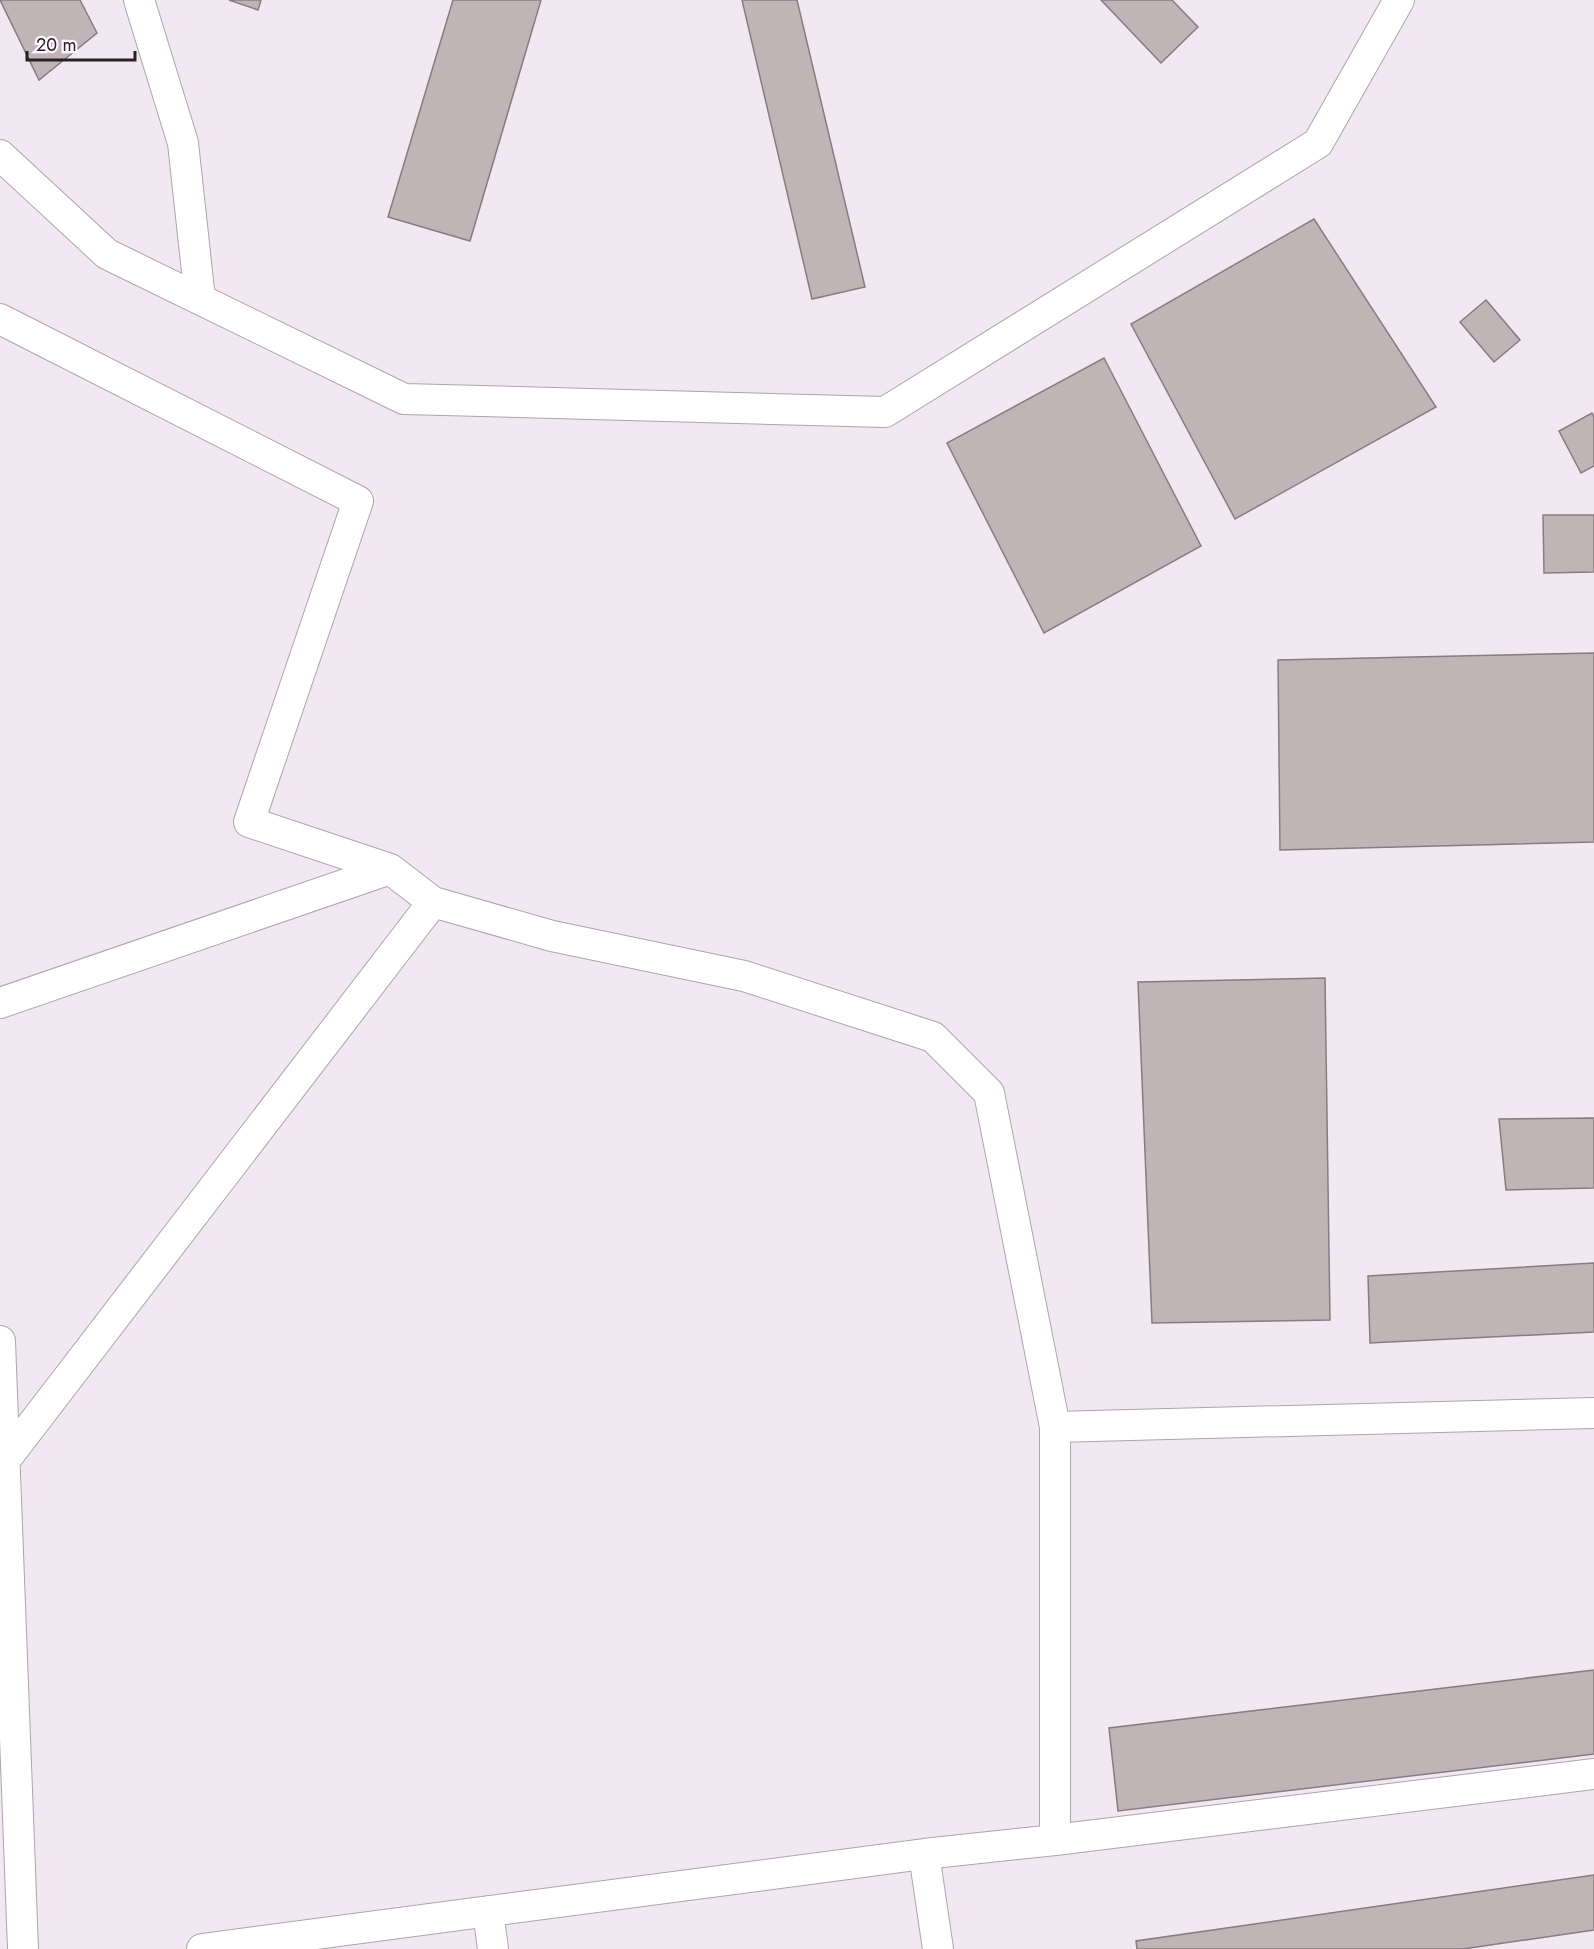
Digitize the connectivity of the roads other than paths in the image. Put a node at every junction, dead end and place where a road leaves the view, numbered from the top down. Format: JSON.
{"nodes":[{"id":1,"x":139,"y":0,"type":"edge"},
{"id":2,"x":1399,"y":0,"type":"edge"},
{"id":3,"x":0,"y":155,"type":"edge"},
{"id":4,"x":200,"y":299,"type":"junction"},
{"id":5,"x":0,"y":319,"type":"edge"},
{"id":6,"x":390,"y":869,"type":"junction"},
{"id":7,"x":433,"y":902,"type":"junction"},
{"id":8,"x":0,"y":1003,"type":"edge"},
{"id":9,"x":0,"y":1341,"type":"edge"},
{"id":10,"x":1594,"y":1413,"type":"edge"},
{"id":11,"x":1055,"y":1427,"type":"junction"},
{"id":12,"x":5,"y":1460,"type":"junction"},
{"id":13,"x":1594,"y":1774,"type":"edge"},
{"id":14,"x":1055,"y":1840,"type":"junction"},
{"id":15,"x":924,"y":1854,"type":"junction"},
{"id":16,"x":488,"y":1911,"type":"junction"},
{"id":17,"x":23,"y":1949,"type":"edge"},
{"id":18,"x":202,"y":1949,"type":"edge"},
{"id":19,"x":493,"y":1949,"type":"edge"},
{"id":20,"x":938,"y":1949,"type":"edge"}],
"edges":[{"from":1,"to":4,"type":"street"},
{"from":2,"to":4,"type":"street"},
{"from":3,"to":4,"type":"street"},
{"from":5,"to":6,"type":"street"},
{"from":6,"to":7,"type":"street"},
{"from":6,"to":8,"type":"street"},
{"from":7,"to":11,"type":"street"},
{"from":7,"to":12,"type":"street"},
{"from":9,"to":12,"type":"street"},
{"from":10,"to":11,"type":"street"},
{"from":11,"to":14,"type":"street"},
{"from":12,"to":17,"type":"street"},
{"from":13,"to":14,"type":"street"},
{"from":14,"to":15,"type":"street"},
{"from":15,"to":16,"type":"street"},
{"from":15,"to":20,"type":"street"},
{"from":16,"to":18,"type":"street"},
{"from":16,"to":19,"type":"street"}]}
